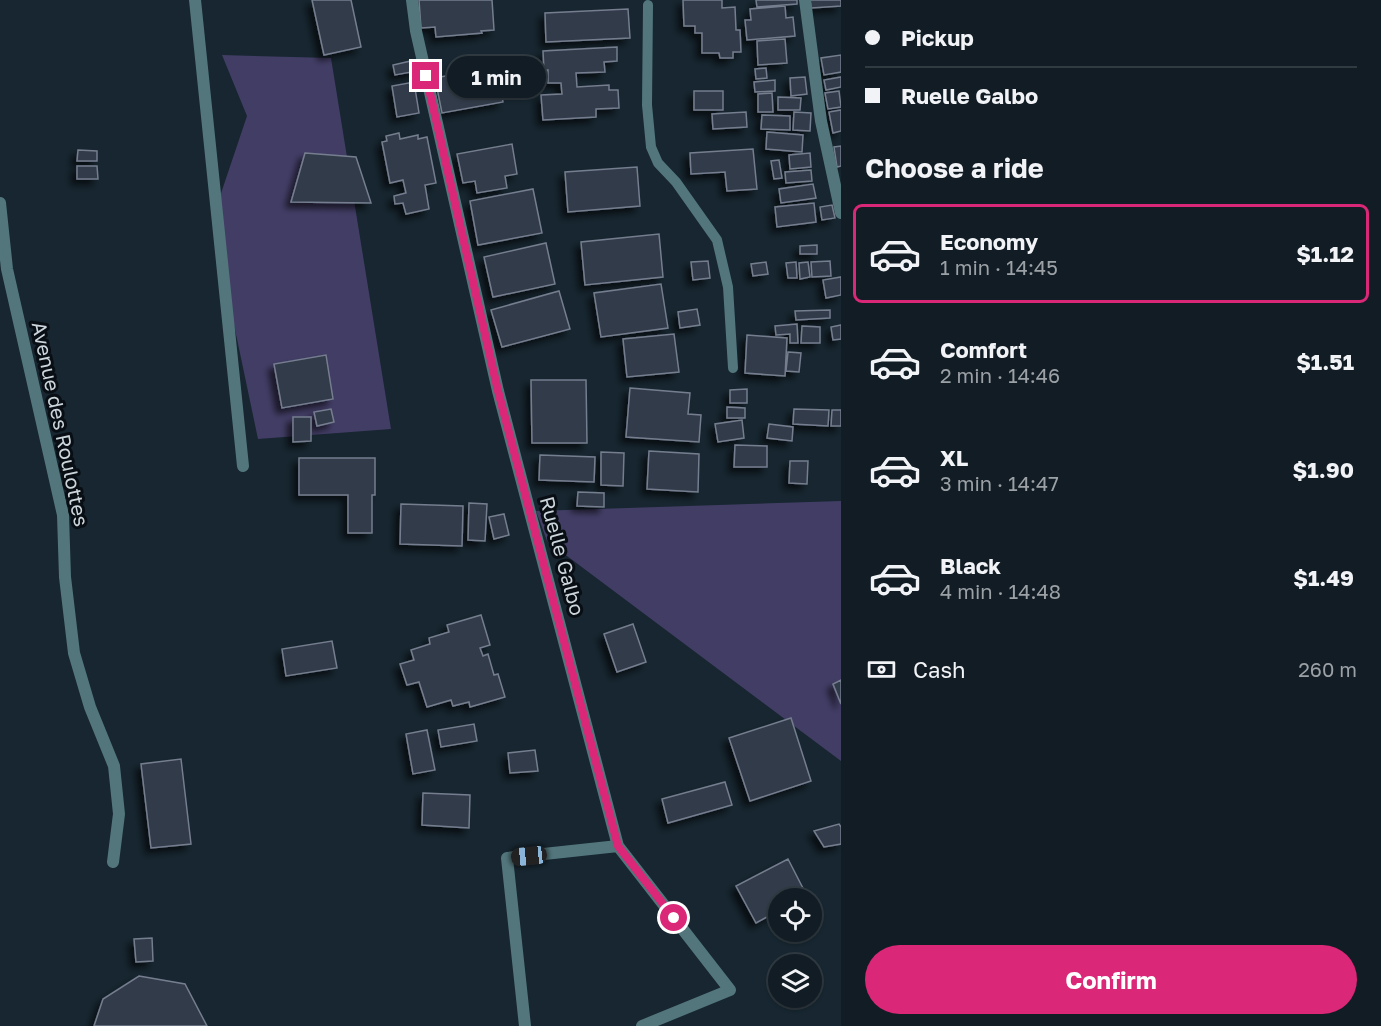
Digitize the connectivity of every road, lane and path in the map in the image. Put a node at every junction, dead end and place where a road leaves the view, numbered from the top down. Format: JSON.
{"nodes":[{"id":1,"x":195,"y":0,"type":"edge"},
{"id":2,"x":412,"y":0,"type":"edge"},
{"id":3,"x":805,"y":0,"type":"edge"},
{"id":4,"x":648,"y":5,"type":"dead end"},
{"id":5,"x":0,"y":202,"type":"edge"},
{"id":6,"x":841,"y":213,"type":"edge"},
{"id":7,"x":733,"y":368,"type":"dead end"},
{"id":8,"x":243,"y":466,"type":"dead end"},
{"id":9,"x":618,"y":846,"type":"junction"},
{"id":10,"x":113,"y":862,"type":"dead end"},
{"id":11,"x":525,"y":1026,"type":"edge"},
{"id":12,"x":642,"y":1026,"type":"edge"}],
"edges":[{"from":1,"to":8,"type":"street"},
{"from":2,"to":9,"type":"street","name":"Ruelle Galbo"},
{"from":3,"to":6,"type":"street"},
{"from":4,"to":7,"type":"lane"},
{"from":5,"to":10,"type":"street","name":"Avenue des Roulottes"},
{"from":9,"to":11,"type":"street"},
{"from":9,"to":12,"type":"street"}]}
